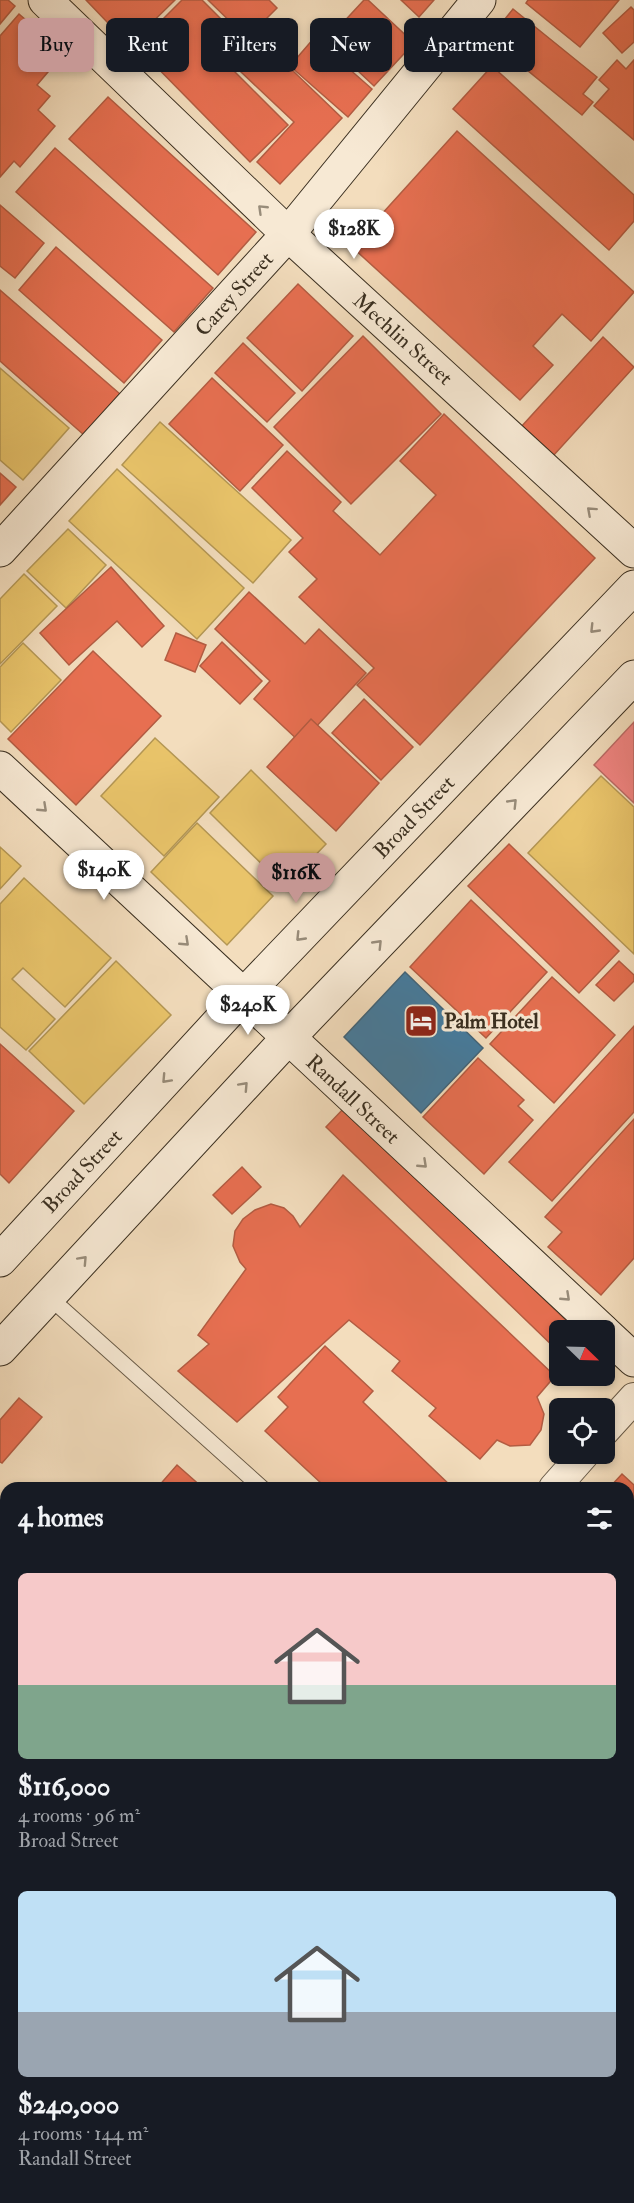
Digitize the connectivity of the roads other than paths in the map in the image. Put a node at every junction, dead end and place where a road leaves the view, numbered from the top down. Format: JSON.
{"nodes":[{"id":1,"x":45,"y":0,"type":"edge"},
{"id":2,"x":479,"y":0,"type":"edge"},
{"id":3,"x":288,"y":234,"type":"junction"},
{"id":4,"x":0,"y":550,"type":"edge"},
{"id":5,"x":634,"y":551,"type":"edge"},
{"id":6,"x":634,"y":586,"type":"edge"},
{"id":7,"x":634,"y":676,"type":"edge"},
{"id":8,"x":0,"y":768,"type":"edge"},
{"id":9,"x":243,"y":996,"type":"junction"},
{"id":10,"x":288,"y":1038,"type":"junction"},
{"id":11,"x":0,"y":1260,"type":"edge"},
{"id":12,"x":48,"y":1296,"type":"junction"},
{"id":13,"x":591,"y":1320,"type":"edge"},
{"id":14,"x":615,"y":1342,"type":"edge"},
{"id":15,"x":0,"y":1349,"type":"edge"},
{"id":16,"x":634,"y":1360,"type":"edge"},
{"id":17,"x":634,"y":1398,"type":"edge"},
{"id":18,"x":615,"y":1419,"type":"edge"},
{"id":19,"x":575,"y":1464,"type":"edge"},
{"id":20,"x":255,"y":1482,"type":"edge"},
{"id":21,"x":559,"y":1482,"type":"edge"}],
"edges":[{"from":3,"to":1,"type":"street","name":"Mechlin Street","one_way":true},
{"from":2,"to":3,"type":"street","name":"Carey Street"},
{"from":3,"to":4,"type":"street","name":"Carey Street"},
{"from":5,"to":3,"type":"street","name":"Mechlin Street","one_way":true},
{"from":6,"to":9,"type":"street","name":"Broad Street","one_way":true},
{"from":10,"to":7,"type":"street","one_way":true},
{"from":8,"to":9,"type":"street","name":"Randall Street","one_way":true},
{"from":9,"to":10,"type":"street","name":"Randall Street"},
{"from":9,"to":11,"type":"street","name":"Broad Street","one_way":true},
{"from":12,"to":10,"type":"street","one_way":true},
{"from":10,"to":13,"type":"street","name":"Randall Street","one_way":true},
{"from":12,"to":15,"type":"street"},
{"from":12,"to":20,"type":"lane"},
{"from":14,"to":16,"type":"street","name":"Randall Street"},
{"from":17,"to":18,"type":"street"},
{"from":19,"to":21,"type":"street"}]}
